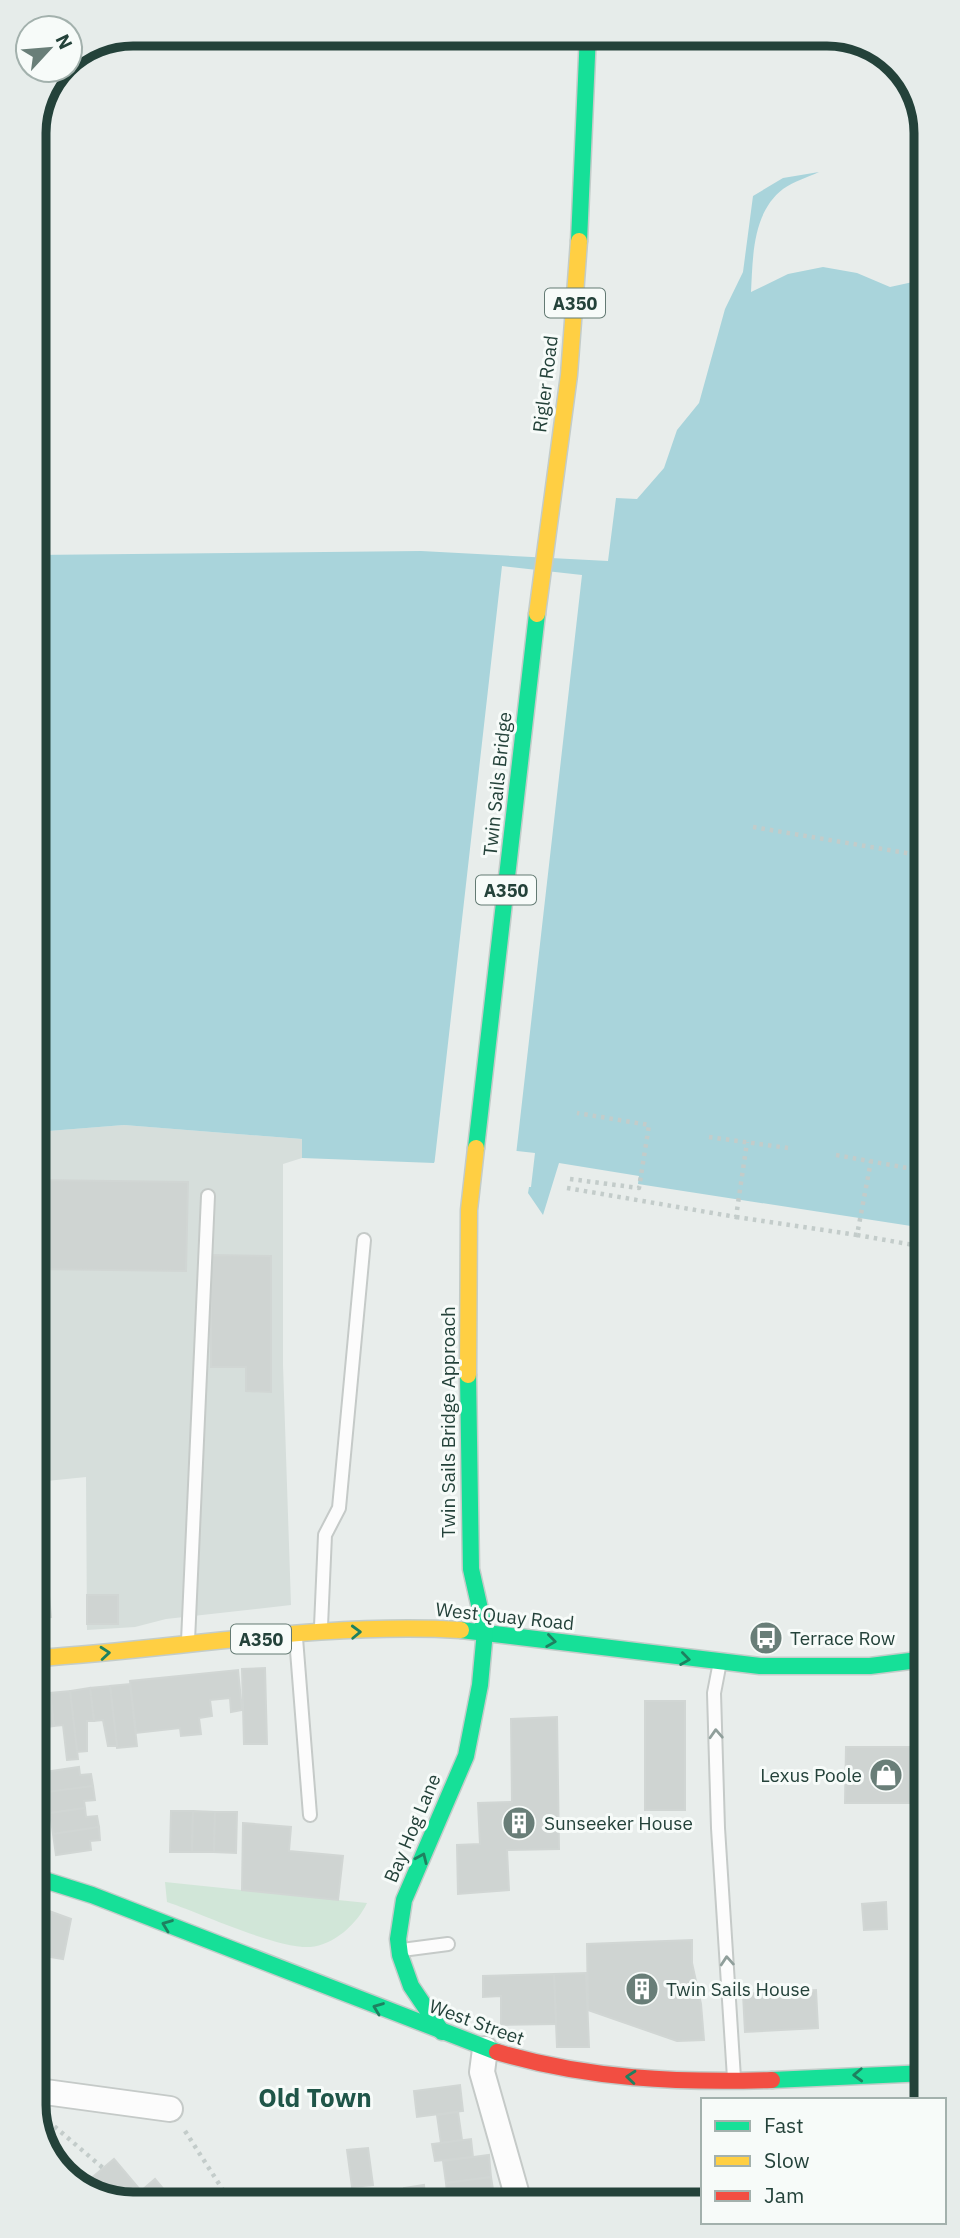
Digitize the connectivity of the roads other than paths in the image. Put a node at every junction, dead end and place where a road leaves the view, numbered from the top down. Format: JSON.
{"nodes":[{"id":1,"x":588,"y":46,"type":"edge"},
{"id":2,"x":542,"y":570,"type":"joint"},
{"id":3,"x":208,"y":1196,"type":"dead end"},
{"id":4,"x":469,"y":1210,"type":"joint"},
{"id":5,"x":364,"y":1240,"type":"dead end"},
{"id":6,"x":485,"y":1631,"type":"junction"},
{"id":7,"x":322,"y":1633,"type":"junction"},
{"id":8,"x":295,"y":1636,"type":"junction"},
{"id":9,"x":188,"y":1645,"type":"junction"},
{"id":10,"x":46,"y":1657,"type":"edge"},
{"id":11,"x":914,"y":1660,"type":"edge"},
{"id":12,"x":719,"y":1664,"type":"junction"},
{"id":13,"x":310,"y":1815,"type":"dead end"},
{"id":14,"x":46,"y":1881,"type":"edge"},
{"id":15,"x":448,"y":1944,"type":"dead end"},
{"id":16,"x":398,"y":1950,"type":"junction"},
{"id":17,"x":442,"y":2032,"type":"junction"},
{"id":18,"x":485,"y":2049,"type":"junction"},
{"id":19,"x":914,"y":2073,"type":"edge"},
{"id":20,"x":734,"y":2078,"type":"junction"},
{"id":21,"x":46,"y":2103,"type":"edge"},
{"id":22,"x":170,"y":2109,"type":"road end"},
{"id":23,"x":516,"y":2192,"type":"edge"}],
"edges":[{"from":1,"to":2,"type":"highway","name":"Rigler Road","number":"A350"},
{"from":2,"to":4,"type":"highway","name":"Twin Sails Bridge","number":"A350"},
{"from":3,"to":9,"type":"lane"},
{"from":4,"to":6,"type":"highway","name":"Twin Sails Bridge Approach","number":"A350"},
{"from":5,"to":7,"type":"lane"},
{"from":7,"to":6,"type":"highway","name":"West Quay Road","number":"A350","one_way":true},
{"from":6,"to":12,"type":"highway","name":"West Quay Road","number":"A350","one_way":true},
{"from":16,"to":6,"type":"highway","name":"Bay Hog Lane","number":"A350","one_way":true},
{"from":7,"to":8,"type":"highway","name":"West Quay Road","number":"A350"},
{"from":8,"to":9,"type":"highway","name":"West Quay Road","number":"A350"},
{"from":8,"to":13,"type":"lane"},
{"from":10,"to":9,"type":"highway","name":"West Quay Road","number":"A350","one_way":true},
{"from":11,"to":12,"type":"highway","name":"West Quay Road","number":"A350"},
{"from":20,"to":12,"type":"lane","one_way":true},
{"from":17,"to":14,"type":"highway","name":"West Street","one_way":true},
{"from":15,"to":16,"type":"lane"},
{"from":16,"to":17,"type":"highway","name":"Bay Hog Lane","number":"A350"},
{"from":17,"to":18,"type":"highway","name":"West Street"},
{"from":20,"to":18,"type":"highway","name":"West Street","one_way":true},
{"from":18,"to":23,"type":"street"},
{"from":19,"to":20,"type":"highway","name":"West Street","one_way":true},
{"from":21,"to":22,"type":"street"}]}
